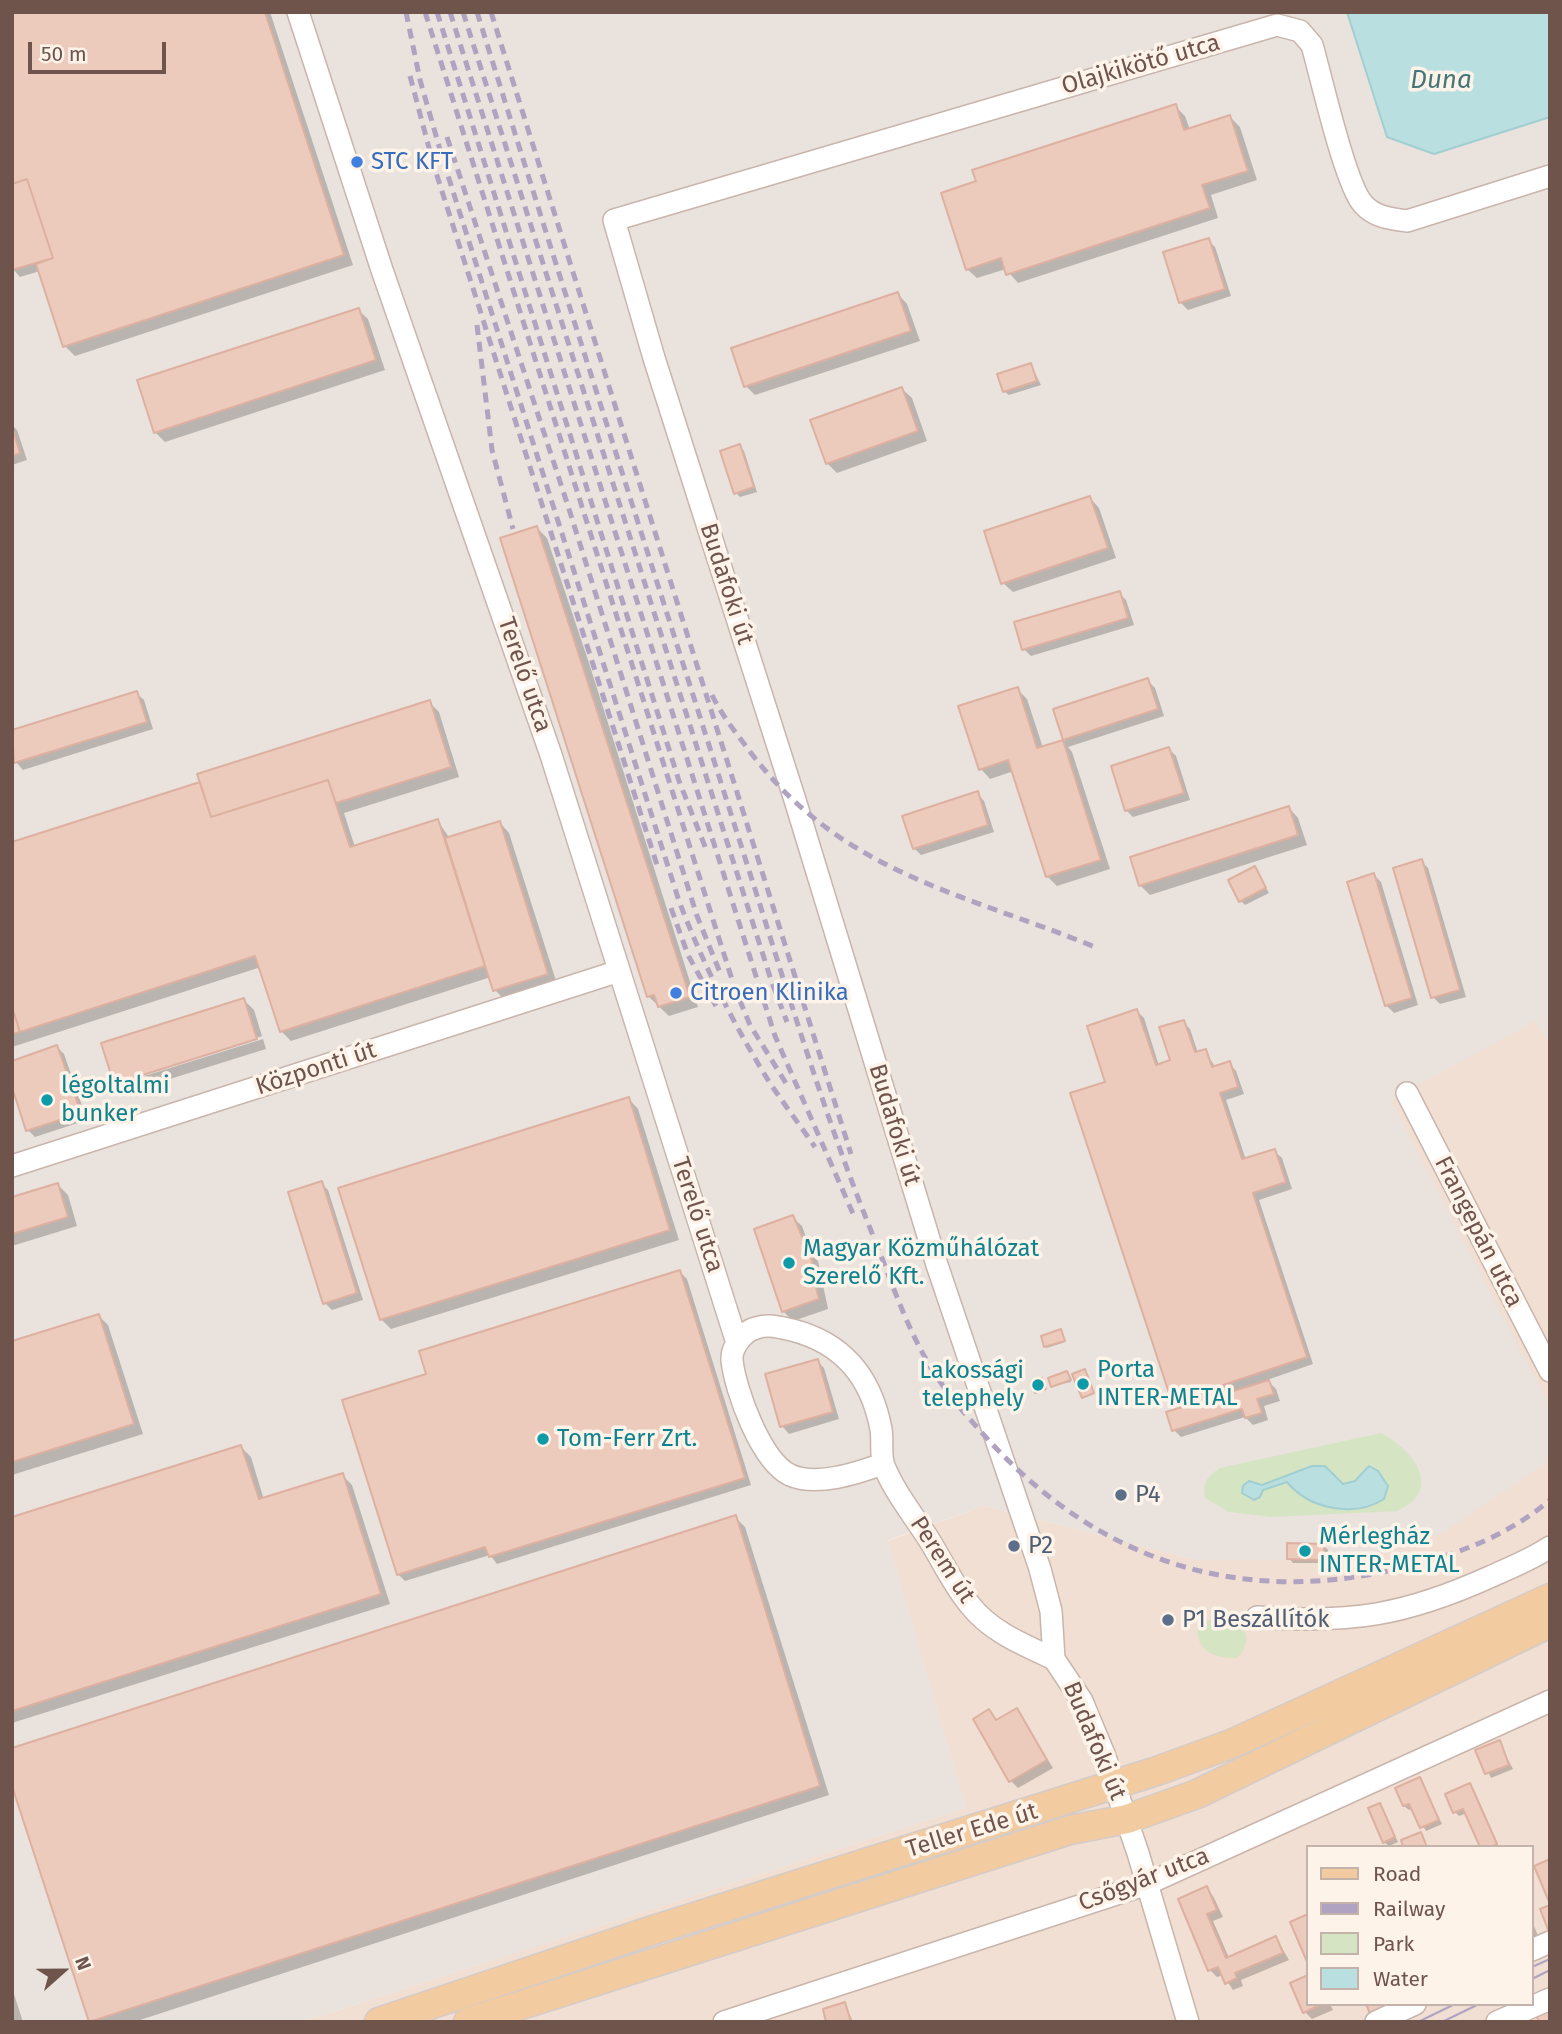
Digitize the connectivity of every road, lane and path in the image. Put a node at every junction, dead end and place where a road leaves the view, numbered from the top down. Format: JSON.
{"nodes":[{"id":1,"x":298,"y":12,"type":"edge"},
{"id":2,"x":1550,"y":176,"type":"edge"},
{"id":3,"x":614,"y":220,"type":"joint"},
{"id":4,"x":619,"y":971,"type":"junction"},
{"id":5,"x":1407,"y":1093,"type":"dead end"},
{"id":6,"x":12,"y":1166,"type":"edge"},
{"id":7,"x":737,"y":1343,"type":"junction"},
{"id":8,"x":1550,"y":1371,"type":"edge"},
{"id":9,"x":883,"y":1464,"type":"junction"},
{"id":10,"x":1550,"y":1547,"type":"edge"},
{"id":11,"x":1550,"y":1598,"type":"edge"},
{"id":12,"x":1257,"y":1617,"type":"dead end"},
{"id":13,"x":1550,"y":1623,"type":"edge"},
{"id":14,"x":1054,"y":1659,"type":"junction"},
{"id":15,"x":1550,"y":1701,"type":"edge"},
{"id":16,"x":1114,"y":1786,"type":"junction"},
{"id":17,"x":1127,"y":1819,"type":"junction"},
{"id":18,"x":1147,"y":1884,"type":"junction"},
{"id":19,"x":1550,"y":1942,"type":"edge"},
{"id":20,"x":1534,"y":1949,"type":"edge"},
{"id":21,"x":1411,"y":2006,"type":"edge"},
{"id":22,"x":1534,"y":2006,"type":"edge"},
{"id":23,"x":379,"y":2022,"type":"edge"},
{"id":24,"x":468,"y":2022,"type":"edge"},
{"id":25,"x":724,"y":2022,"type":"edge"},
{"id":26,"x":1188,"y":2022,"type":"edge"},
{"id":27,"x":1377,"y":2022,"type":"edge"},
{"id":28,"x":1497,"y":2022,"type":"edge"}],
"edges":[{"from":1,"to":4,"type":"street","name":"Terelő utca"},
{"from":2,"to":3,"type":"street","name":"Olajkikötő utca"},
{"from":3,"to":14,"type":"street","name":"Budafoki út"},
{"from":4,"to":6,"type":"street","name":"Központi út"},
{"from":4,"to":7,"type":"street","name":"Terelő utca"},
{"from":5,"to":8,"type":"street","name":"Frangepán utca"},
{"from":7,"to":9,"type":"street","name":"Perem út"},
{"from":7,"to":9,"type":"street"},
{"from":9,"to":14,"type":"street","name":"Perem út"},
{"from":10,"to":12,"type":"street"},
{"from":11,"to":16,"type":"main road","name":"Teller Ede út"},
{"from":13,"to":17,"type":"main road","name":"Teller Ede út"},
{"from":14,"to":16,"type":"street","name":"Budafoki út"},
{"from":15,"to":18,"type":"street","name":"Csőgyár utca"},
{"from":16,"to":17,"type":"street","name":"Budafoki út"},
{"from":16,"to":23,"type":"main road","name":"Teller Ede út"},
{"from":17,"to":18,"type":"street","name":"Budafoki út"},
{"from":17,"to":24,"type":"main road","name":"Teller Ede út"},
{"from":18,"to":25,"type":"street","name":"Csőgyár utca"},
{"from":18,"to":26,"type":"street","name":"Budafoki út"},
{"from":19,"to":20,"type":"street"},
{"from":21,"to":27,"type":"street"},
{"from":22,"to":28,"type":"street"}]}
